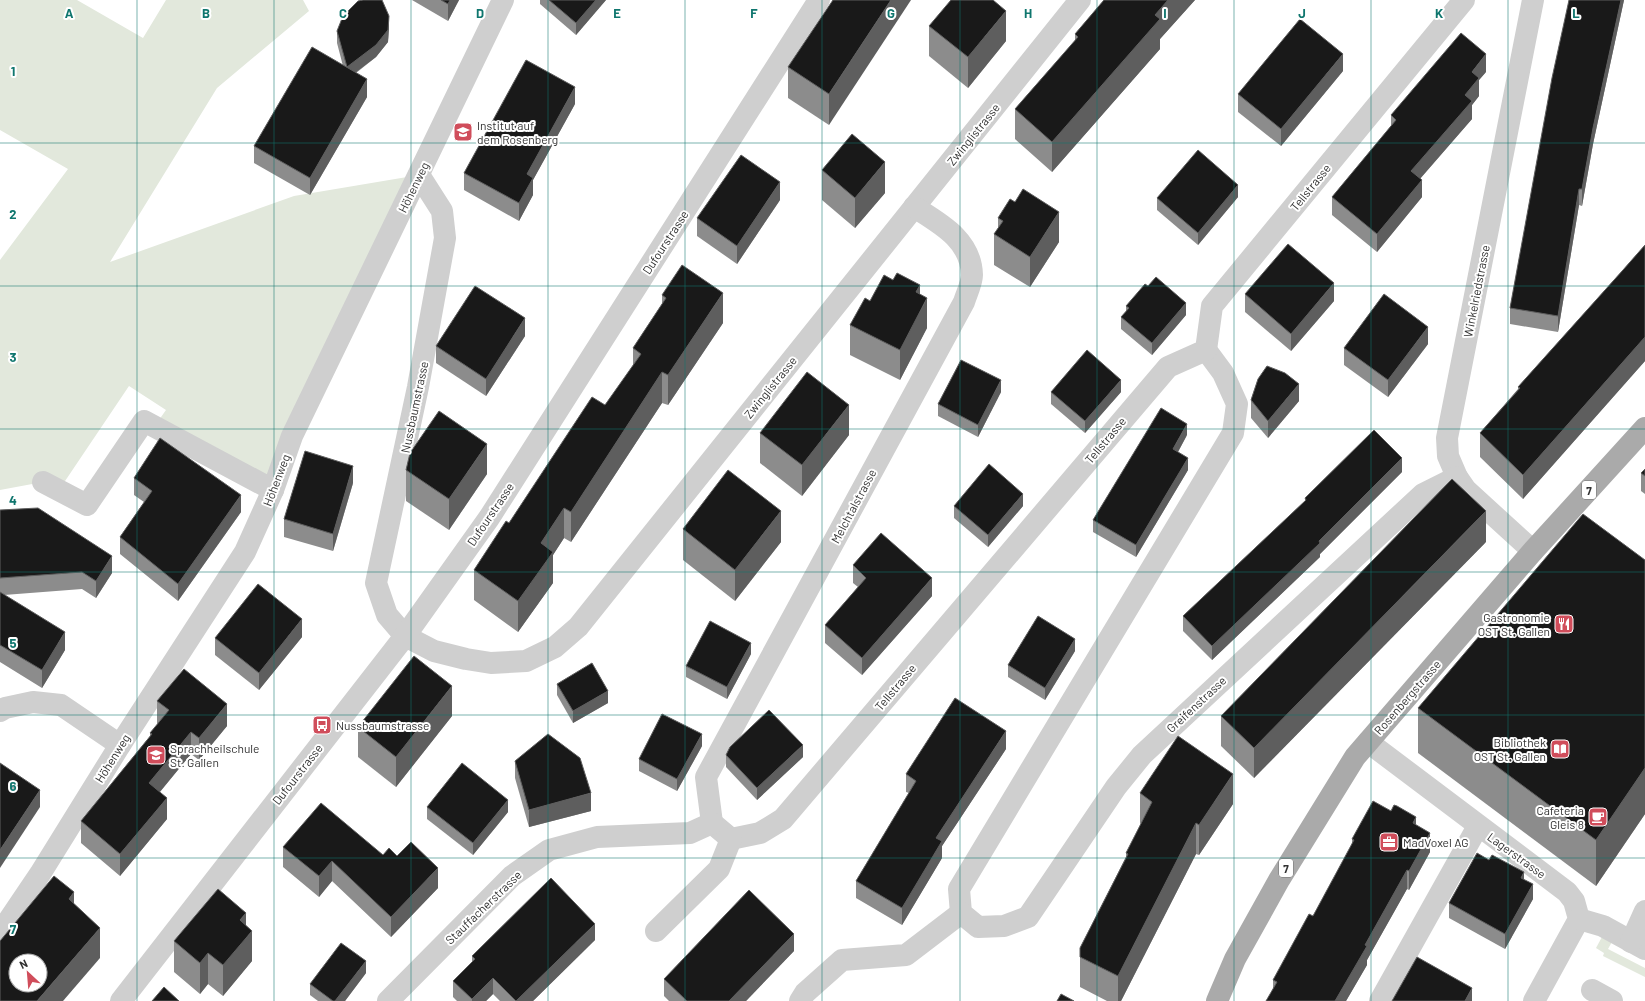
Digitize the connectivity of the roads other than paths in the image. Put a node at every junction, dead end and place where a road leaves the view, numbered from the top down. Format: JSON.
{"nodes":[{"id":1,"x":503,"y":0,"type":"edge"},
{"id":2,"x":820,"y":0,"type":"edge"},
{"id":3,"x":1080,"y":0,"type":"edge"},
{"id":4,"x":1464,"y":0,"type":"edge"},
{"id":5,"x":1532,"y":0,"type":"edge"},
{"id":6,"x":419,"y":175,"type":"junction"},
{"id":7,"x":914,"y":207,"type":"junction"},
{"id":8,"x":1206,"y":350,"type":"junction"},
{"id":9,"x":1645,"y":428,"type":"edge"},
{"id":10,"x":1456,"y":477,"type":"junction"},
{"id":11,"x":43,"y":482,"type":"dead end"},
{"id":12,"x":273,"y":490,"type":"junction"},
{"id":13,"x":1533,"y":551,"type":"junction"},
{"id":14,"x":405,"y":636,"type":"junction"},
{"id":15,"x":0,"y":711,"type":"edge"},
{"id":16,"x":1368,"y":742,"type":"junction"},
{"id":17,"x":120,"y":745,"type":"junction"},
{"id":18,"x":712,"y":822,"type":"junction"},
{"id":19,"x":1478,"y":826,"type":"junction"},
{"id":20,"x":731,"y":839,"type":"junction"},
{"id":21,"x":1645,"y":911,"type":"edge"},
{"id":22,"x":960,"y":913,"type":"junction"},
{"id":23,"x":1579,"y":919,"type":"junction"},
{"id":24,"x":656,"y":931,"type":"dead end"},
{"id":25,"x":0,"y":933,"type":"edge"},
{"id":26,"x":1638,"y":945,"type":"edge"},
{"id":27,"x":1592,"y":990,"type":"dead end"},
{"id":28,"x":122,"y":1001,"type":"edge"},
{"id":29,"x":388,"y":1001,"type":"edge"},
{"id":30,"x":800,"y":1001,"type":"edge"},
{"id":31,"x":1217,"y":1001,"type":"edge"},
{"id":32,"x":1380,"y":1001,"type":"edge"},
{"id":33,"x":1534,"y":1001,"type":"edge"},
{"id":34,"x":1612,"y":1001,"type":"edge"}],
"edges":[{"from":1,"to":6,"type":"street","name":"Höhenweg"},
{"from":2,"to":14,"type":"street","name":"Dufourstrasse"},
{"from":3,"to":7,"type":"street","name":"Zwinglistrasse"},
{"from":4,"to":8,"type":"street","name":"Tellstrasse"},
{"from":5,"to":10,"type":"street","name":"Winkelriedstrasse"},
{"from":6,"to":12,"type":"street","name":"Höhenweg"},
{"from":6,"to":14,"type":"street","name":"Nussbaumstrasse"},
{"from":7,"to":14,"type":"street","name":"Zwinglistrasse"},
{"from":7,"to":18,"type":"street","name":"Melchtalstrasse"},
{"from":8,"to":20,"type":"street","name":"Tellstrasse"},
{"from":8,"to":22,"type":"street"},
{"from":9,"to":13,"type":"main road","name":"Rosenbergstrasse","number":"7"},
{"from":10,"to":13,"type":"street","name":"Winkelriedstrasse"},
{"from":10,"to":22,"type":"street","name":"Greifenstrasse"},
{"from":11,"to":12,"type":"street"},
{"from":12,"to":17,"type":"street","name":"Höhenweg"},
{"from":13,"to":16,"type":"main road","name":"Rosenbergstrasse","number":"7"},
{"from":14,"to":28,"type":"street","name":"Dufourstrasse"},
{"from":15,"to":17,"type":"street"},
{"from":16,"to":19,"type":"street","name":"Lagerstrasse"},
{"from":16,"to":31,"type":"main road","name":"Rosenbergstrasse","number":"7"},
{"from":17,"to":25,"type":"street","name":"Höhenweg"},
{"from":18,"to":20,"type":"street"},
{"from":18,"to":29,"type":"street","name":"Stauffacherstrasse"},
{"from":19,"to":23,"type":"street","name":"Lagerstrasse"},
{"from":19,"to":32,"type":"street"},
{"from":20,"to":24,"type":"street"},
{"from":21,"to":26,"type":"street"},
{"from":22,"to":30,"type":"street"},
{"from":23,"to":26,"type":"street"},
{"from":23,"to":33,"type":"street"},
{"from":27,"to":34,"type":"street"}]}
